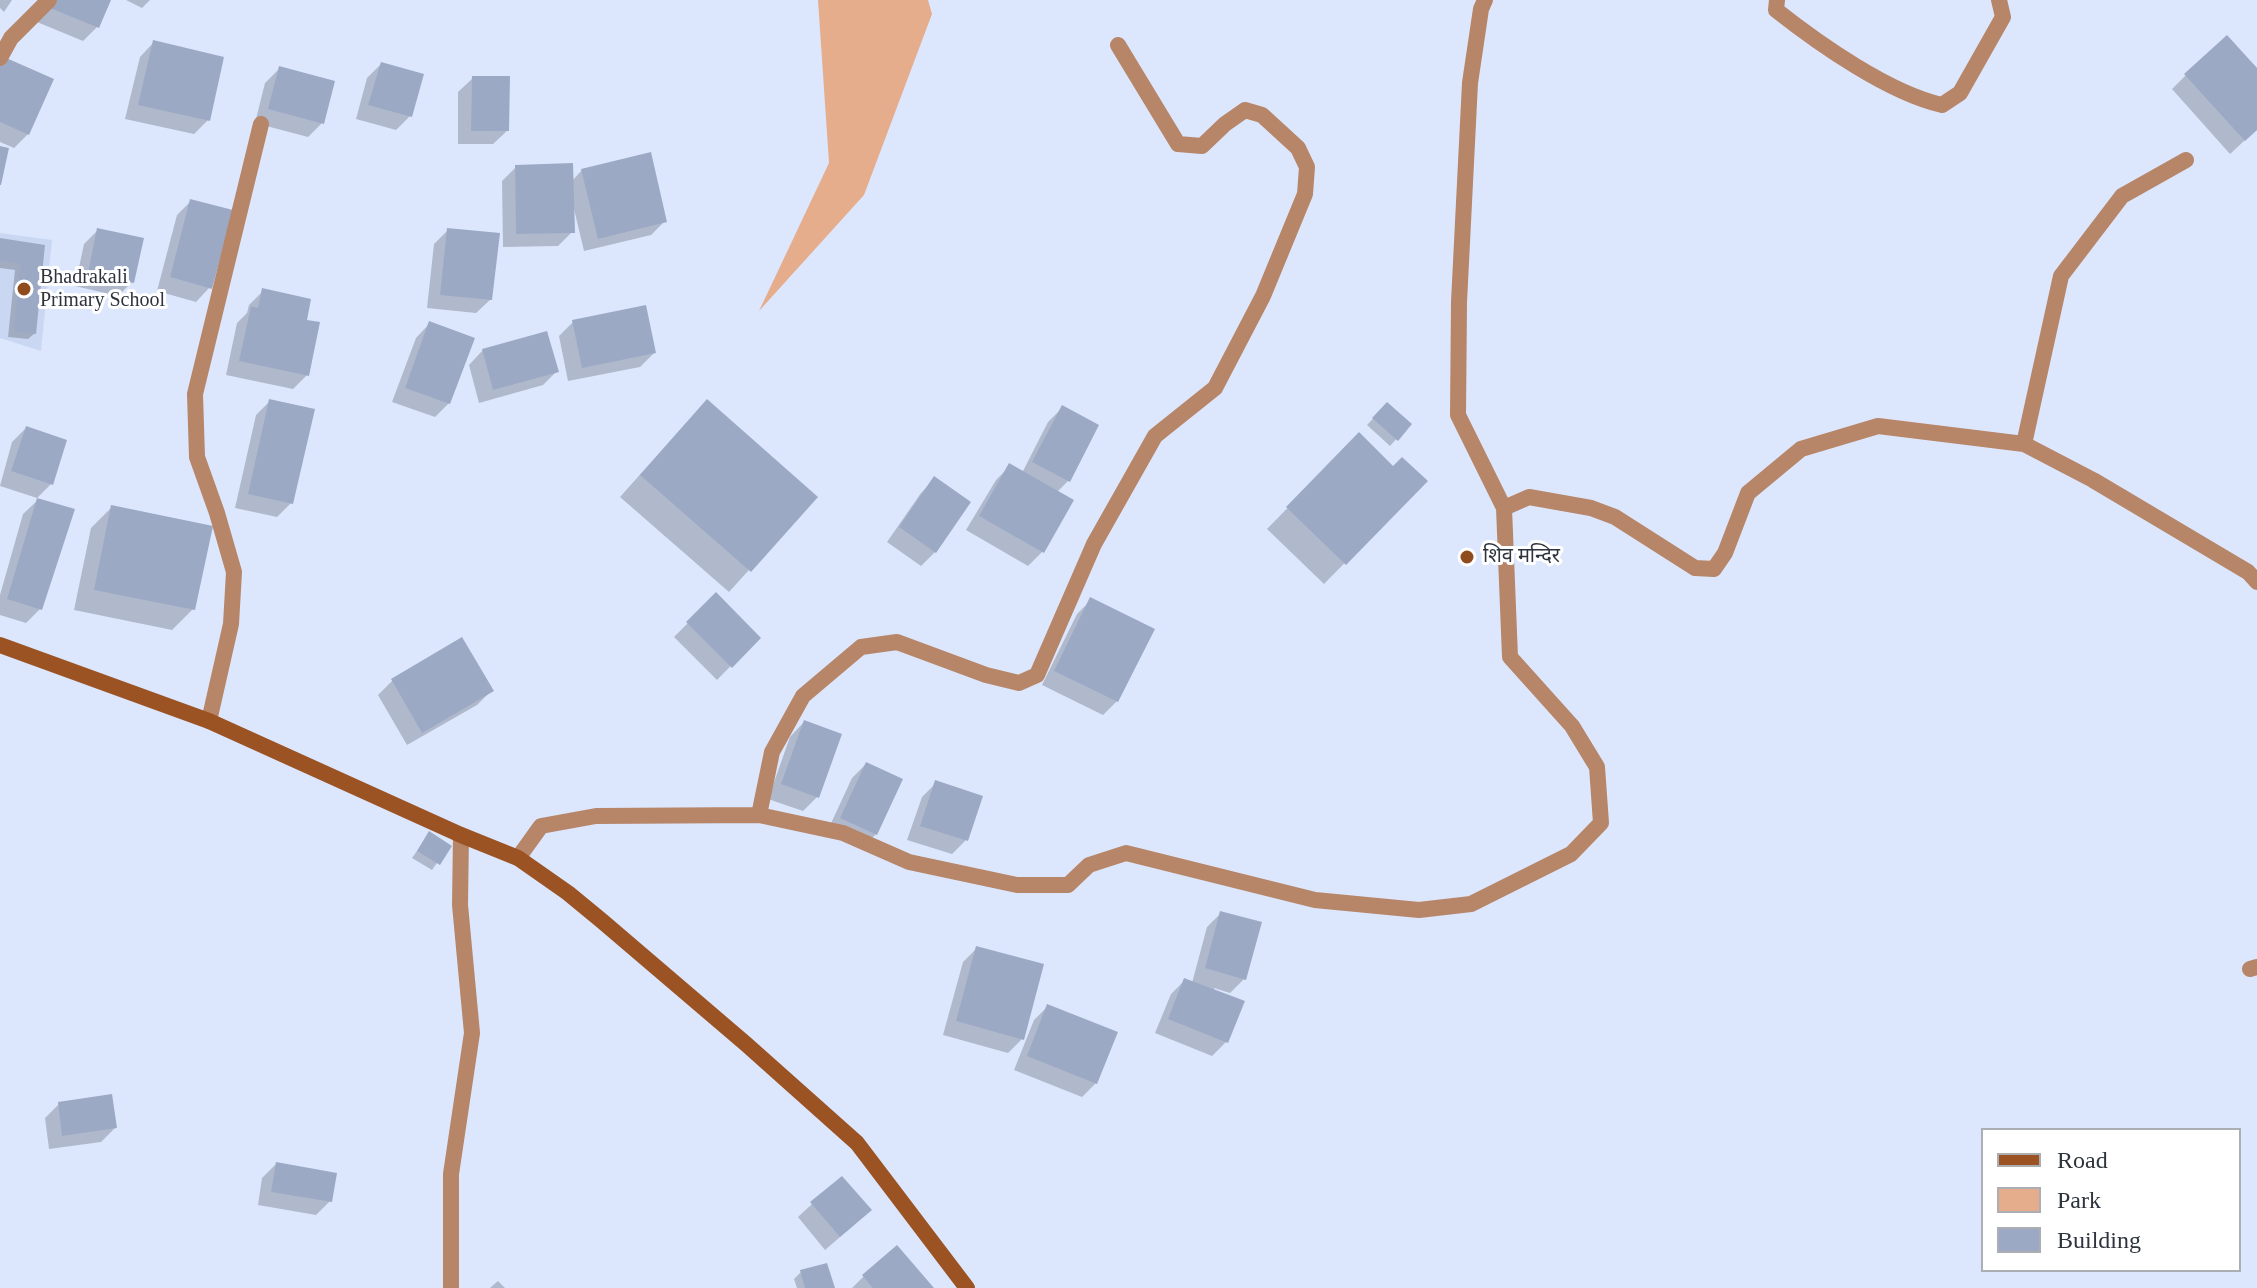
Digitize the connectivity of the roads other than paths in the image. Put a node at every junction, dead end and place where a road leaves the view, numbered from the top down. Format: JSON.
{"nodes":[{"id":1,"x":49,"y":0,"type":"edge"},
{"id":2,"x":1485,"y":0,"type":"edge"},
{"id":3,"x":1777,"y":0,"type":"edge"},
{"id":4,"x":1999,"y":0,"type":"edge"},
{"id":5,"x":1118,"y":45,"type":"dead end"},
{"id":6,"x":0,"y":58,"type":"edge"},
{"id":7,"x":261,"y":124,"type":"dead end"},
{"id":8,"x":2186,"y":160,"type":"dead end"},
{"id":9,"x":2024,"y":444,"type":"junction"},
{"id":10,"x":1504,"y":508,"type":"junction"},
{"id":11,"x":2257,"y":582,"type":"edge"},
{"id":12,"x":0,"y":645,"type":"edge"},
{"id":13,"x":209,"y":721,"type":"junction"},
{"id":14,"x":759,"y":815,"type":"junction"},
{"id":15,"x":461,"y":835,"type":"junction"},
{"id":16,"x":518,"y":858,"type":"junction"},
{"id":17,"x":451,"y":1288,"type":"edge"},
{"id":18,"x":967,"y":1288,"type":"edge"}],
"edges":[{"from":1,"to":6,"type":"street"},
{"from":2,"to":10,"type":"street"},
{"from":3,"to":4,"type":"street"},
{"from":5,"to":14,"type":"street"},
{"from":7,"to":13,"type":"street"},
{"from":8,"to":9,"type":"street"},
{"from":9,"to":10,"type":"street"},
{"from":9,"to":11,"type":"street"},
{"from":10,"to":14,"type":"street"},
{"from":12,"to":13,"type":"street"},
{"from":13,"to":15,"type":"street"},
{"from":14,"to":16,"type":"street"},
{"from":15,"to":16,"type":"street"},
{"from":15,"to":17,"type":"street"},
{"from":16,"to":18,"type":"street"}]}
